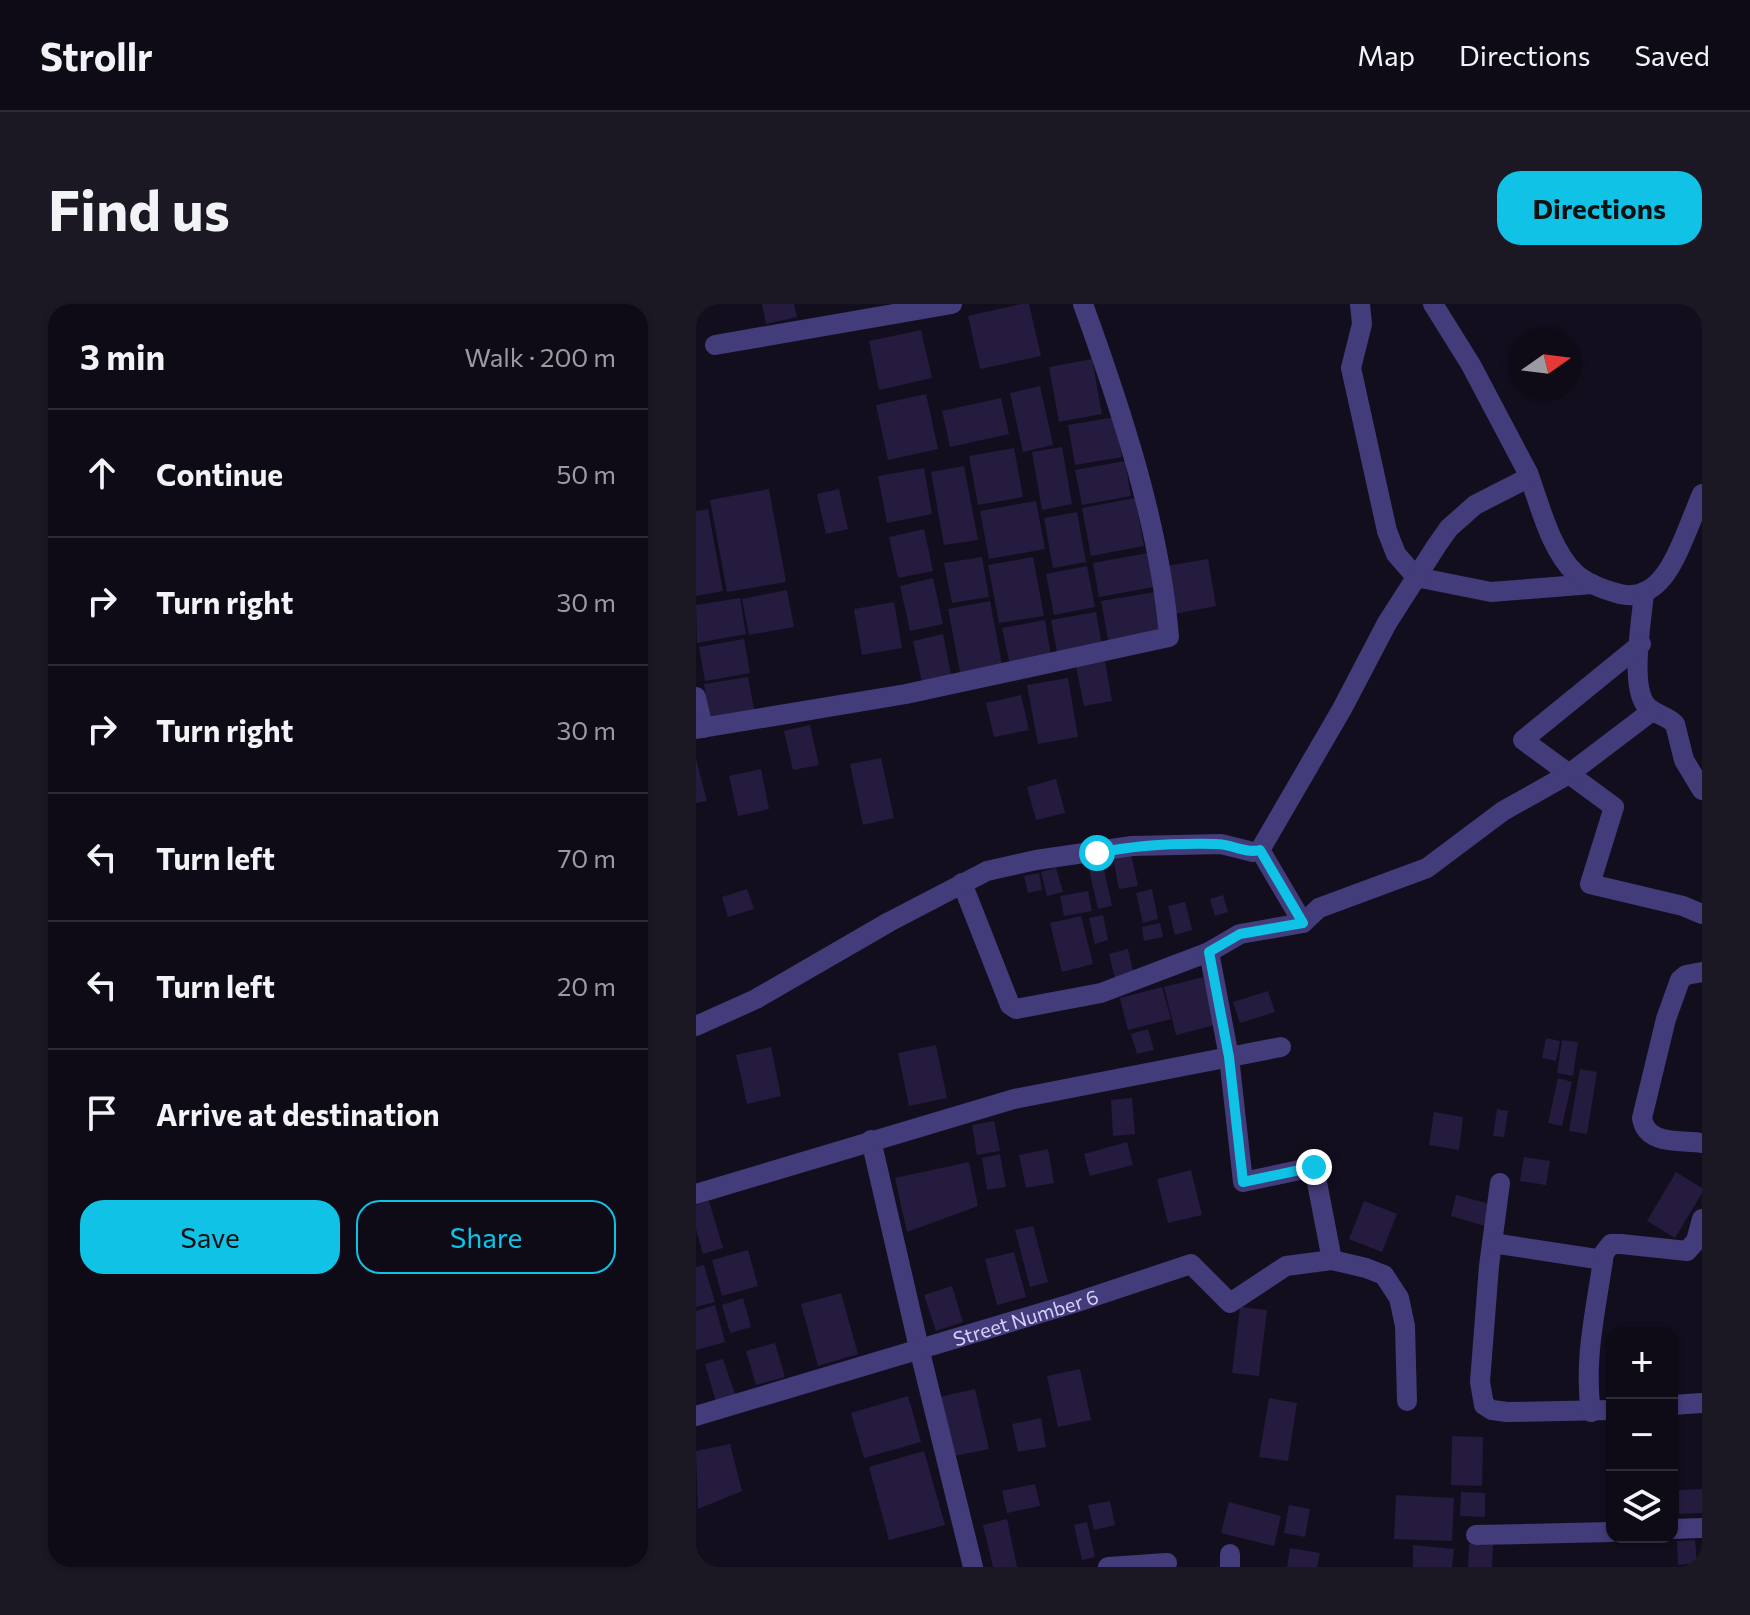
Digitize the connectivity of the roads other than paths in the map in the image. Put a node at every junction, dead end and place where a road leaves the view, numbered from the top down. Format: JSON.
{"nodes":[{"id":1,"x":952,"y":304,"type":"edge"},
{"id":2,"x":1083,"y":304,"type":"edge"},
{"id":3,"x":1360,"y":304,"type":"edge"},
{"id":4,"x":1433,"y":304,"type":"edge"},
{"id":5,"x":715,"y":345,"type":"dead end"},
{"id":6,"x":1528,"y":473,"type":"junction"},
{"id":7,"x":1702,"y":494,"type":"edge"},
{"id":8,"x":1416,"y":577,"type":"junction"},
{"id":9,"x":1592,"y":584,"type":"junction"},
{"id":10,"x":1644,"y":592,"type":"junction"},
{"id":11,"x":1641,"y":644,"type":"junction"},
{"id":12,"x":696,"y":697,"type":"edge"},
{"id":13,"x":1652,"y":711,"type":"junction"},
{"id":14,"x":699,"y":729,"type":"edge"},
{"id":15,"x":1569,"y":774,"type":"junction"},
{"id":16,"x":1702,"y":790,"type":"edge"},
{"id":17,"x":1260,"y":850,"type":"junction"},
{"id":18,"x":962,"y":883,"type":"junction"},
{"id":19,"x":1702,"y":914,"type":"edge"},
{"id":20,"x":1303,"y":923,"type":"junction"},
{"id":21,"x":1209,"y":952,"type":"junction"},
{"id":22,"x":1702,"y":972,"type":"edge"},
{"id":23,"x":696,"y":1026,"type":"edge"},
{"id":24,"x":1281,"y":1047,"type":"dead end"},
{"id":25,"x":1229,"y":1057,"type":"junction"},
{"id":26,"x":871,"y":1140,"type":"junction"},
{"id":27,"x":1702,"y":1143,"type":"edge"},
{"id":28,"x":1500,"y":1183,"type":"dead end"},
{"id":29,"x":696,"y":1194,"type":"edge"},
{"id":30,"x":1702,"y":1219,"type":"edge"},
{"id":31,"x":1492,"y":1243,"type":"junction"},
{"id":32,"x":1332,"y":1260,"type":"junction"},
{"id":33,"x":1603,"y":1260,"type":"junction"},
{"id":34,"x":919,"y":1348,"type":"junction"},
{"id":35,"x":1407,"y":1401,"type":"dead end"},
{"id":36,"x":1702,"y":1403,"type":"edge"},
{"id":37,"x":1678,"y":1405,"type":"edge"},
{"id":38,"x":1606,"y":1411,"type":"edge"},
{"id":39,"x":1591,"y":1412,"type":"junction"},
{"id":40,"x":696,"y":1416,"type":"edge"},
{"id":41,"x":1702,"y":1528,"type":"edge"},
{"id":42,"x":1678,"y":1529,"type":"edge"},
{"id":43,"x":1606,"y":1532,"type":"edge"},
{"id":44,"x":1476,"y":1535,"type":"dead end"},
{"id":45,"x":1167,"y":1563,"type":"dead end"},
{"id":46,"x":973,"y":1567,"type":"edge"},
{"id":47,"x":1108,"y":1567,"type":"edge"}],
"edges":[{"from":1,"to":5,"type":"street"},
{"from":2,"to":14,"type":"street"},
{"from":3,"to":8,"type":"street"},
{"from":4,"to":6,"type":"street"},
{"from":6,"to":8,"type":"street"},
{"from":6,"to":9,"type":"street"},
{"from":7,"to":10,"type":"street"},
{"from":8,"to":9,"type":"street"},
{"from":8,"to":17,"type":"street"},
{"from":9,"to":10,"type":"street"},
{"from":10,"to":11,"type":"street"},
{"from":11,"to":13,"type":"street"},
{"from":11,"to":15,"type":"street"},
{"from":12,"to":14,"type":"street"},
{"from":13,"to":15,"type":"street"},
{"from":13,"to":16,"type":"street"},
{"from":15,"to":19,"type":"street"},
{"from":15,"to":20,"type":"street"},
{"from":17,"to":18,"type":"street"},
{"from":17,"to":20,"type":"street"},
{"from":18,"to":21,"type":"street"},
{"from":18,"to":23,"type":"street"},
{"from":20,"to":21,"type":"street"},
{"from":21,"to":25,"type":"street"},
{"from":22,"to":27,"type":"street"},
{"from":24,"to":25,"type":"street"},
{"from":25,"to":26,"type":"street"},
{"from":25,"to":32,"type":"street"},
{"from":26,"to":29,"type":"street"},
{"from":26,"to":34,"type":"street"},
{"from":28,"to":31,"type":"street"},
{"from":30,"to":33,"type":"street"},
{"from":31,"to":33,"type":"street"},
{"from":31,"to":39,"type":"street"},
{"from":32,"to":34,"type":"street","name":"Street Number 6"},
{"from":32,"to":35,"type":"street"},
{"from":33,"to":39,"type":"street"},
{"from":34,"to":40,"type":"street","name":"Street Number 6"},
{"from":34,"to":46,"type":"street"},
{"from":36,"to":37,"type":"street"},
{"from":38,"to":39,"type":"street"},
{"from":41,"to":42,"type":"street"},
{"from":43,"to":44,"type":"street"},
{"from":45,"to":47,"type":"street"}]}
